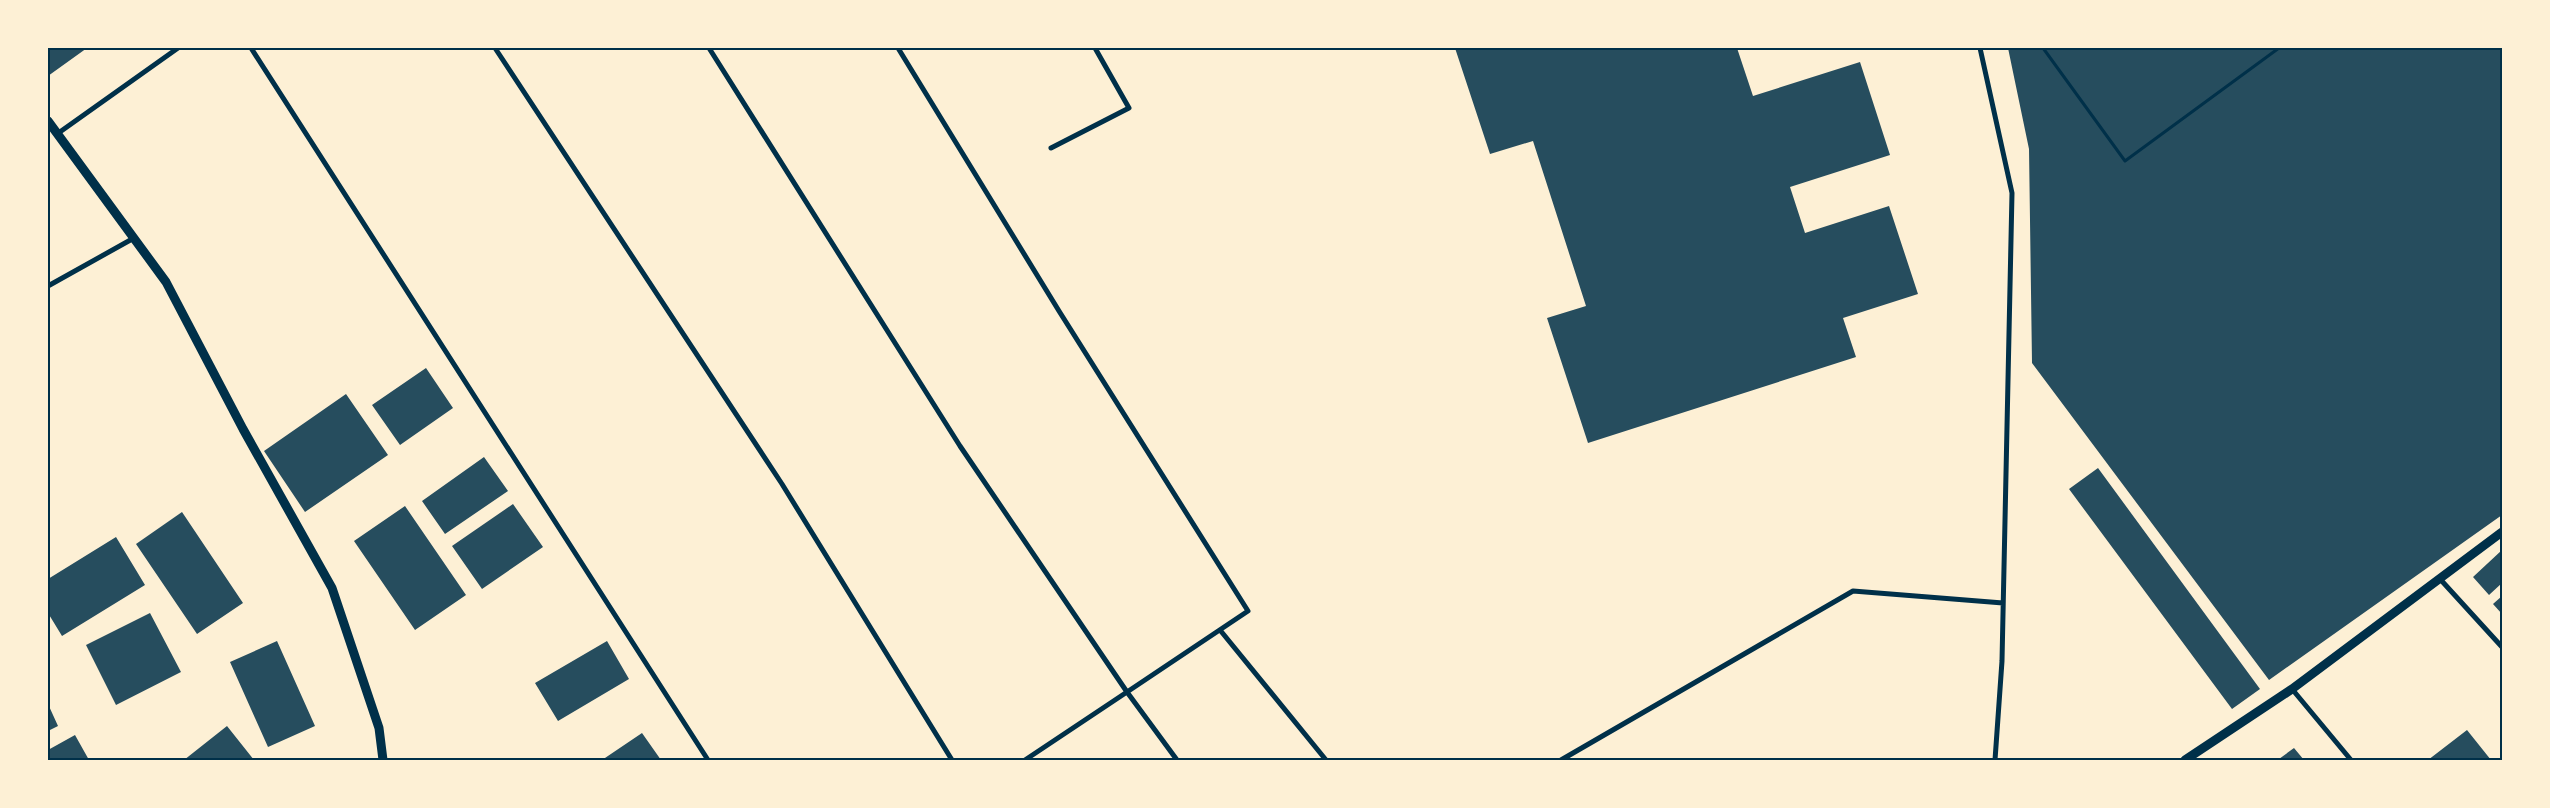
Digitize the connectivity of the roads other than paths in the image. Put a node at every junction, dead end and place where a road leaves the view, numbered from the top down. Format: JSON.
{"nodes":[{"id":1,"x":178,"y":48,"type":"edge"},
{"id":2,"x":251,"y":48,"type":"edge"},
{"id":3,"x":495,"y":48,"type":"edge"},
{"id":4,"x":709,"y":48,"type":"edge"},
{"id":5,"x":898,"y":48,"type":"edge"},
{"id":6,"x":1095,"y":48,"type":"edge"},
{"id":7,"x":1980,"y":48,"type":"edge"},
{"id":8,"x":48,"y":121,"type":"edge"},
{"id":9,"x":57,"y":134,"type":"junction"},
{"id":10,"x":1051,"y":148,"type":"dead end"},
{"id":11,"x":134,"y":238,"type":"junction"},
{"id":12,"x":48,"y":286,"type":"edge"},
{"id":13,"x":2502,"y":532,"type":"edge"},
{"id":14,"x":2440,"y":579,"type":"junction"},
{"id":15,"x":2003,"y":603,"type":"junction"},
{"id":16,"x":1220,"y":630,"type":"junction"},
{"id":17,"x":2502,"y":648,"type":"edge"},
{"id":18,"x":2292,"y":689,"type":"junction"},
{"id":19,"x":1127,"y":692,"type":"junction"},
{"id":20,"x":383,"y":760,"type":"edge"},
{"id":21,"x":708,"y":760,"type":"edge"},
{"id":22,"x":952,"y":760,"type":"edge"},
{"id":23,"x":1025,"y":760,"type":"edge"},
{"id":24,"x":1178,"y":760,"type":"edge"},
{"id":25,"x":1326,"y":760,"type":"edge"},
{"id":26,"x":1561,"y":760,"type":"edge"},
{"id":27,"x":1995,"y":760,"type":"edge"},
{"id":28,"x":2185,"y":760,"type":"edge"},
{"id":29,"x":2351,"y":760,"type":"edge"}],
"edges":[{"from":1,"to":9,"type":"street"},
{"from":2,"to":21,"type":"street"},
{"from":3,"to":22,"type":"street"},
{"from":4,"to":19,"type":"street"},
{"from":5,"to":16,"type":"street"},
{"from":6,"to":10,"type":"street"},
{"from":7,"to":15,"type":"street"},
{"from":8,"to":9,"type":"street"},
{"from":9,"to":11,"type":"street"},
{"from":11,"to":12,"type":"street"},
{"from":11,"to":20,"type":"street"},
{"from":13,"to":14,"type":"street"},
{"from":14,"to":17,"type":"street"},
{"from":14,"to":18,"type":"street"},
{"from":15,"to":26,"type":"street"},
{"from":15,"to":27,"type":"street"},
{"from":16,"to":19,"type":"street"},
{"from":16,"to":25,"type":"street"},
{"from":18,"to":28,"type":"street"},
{"from":18,"to":29,"type":"street"},
{"from":19,"to":23,"type":"street"},
{"from":19,"to":24,"type":"street"}]}
